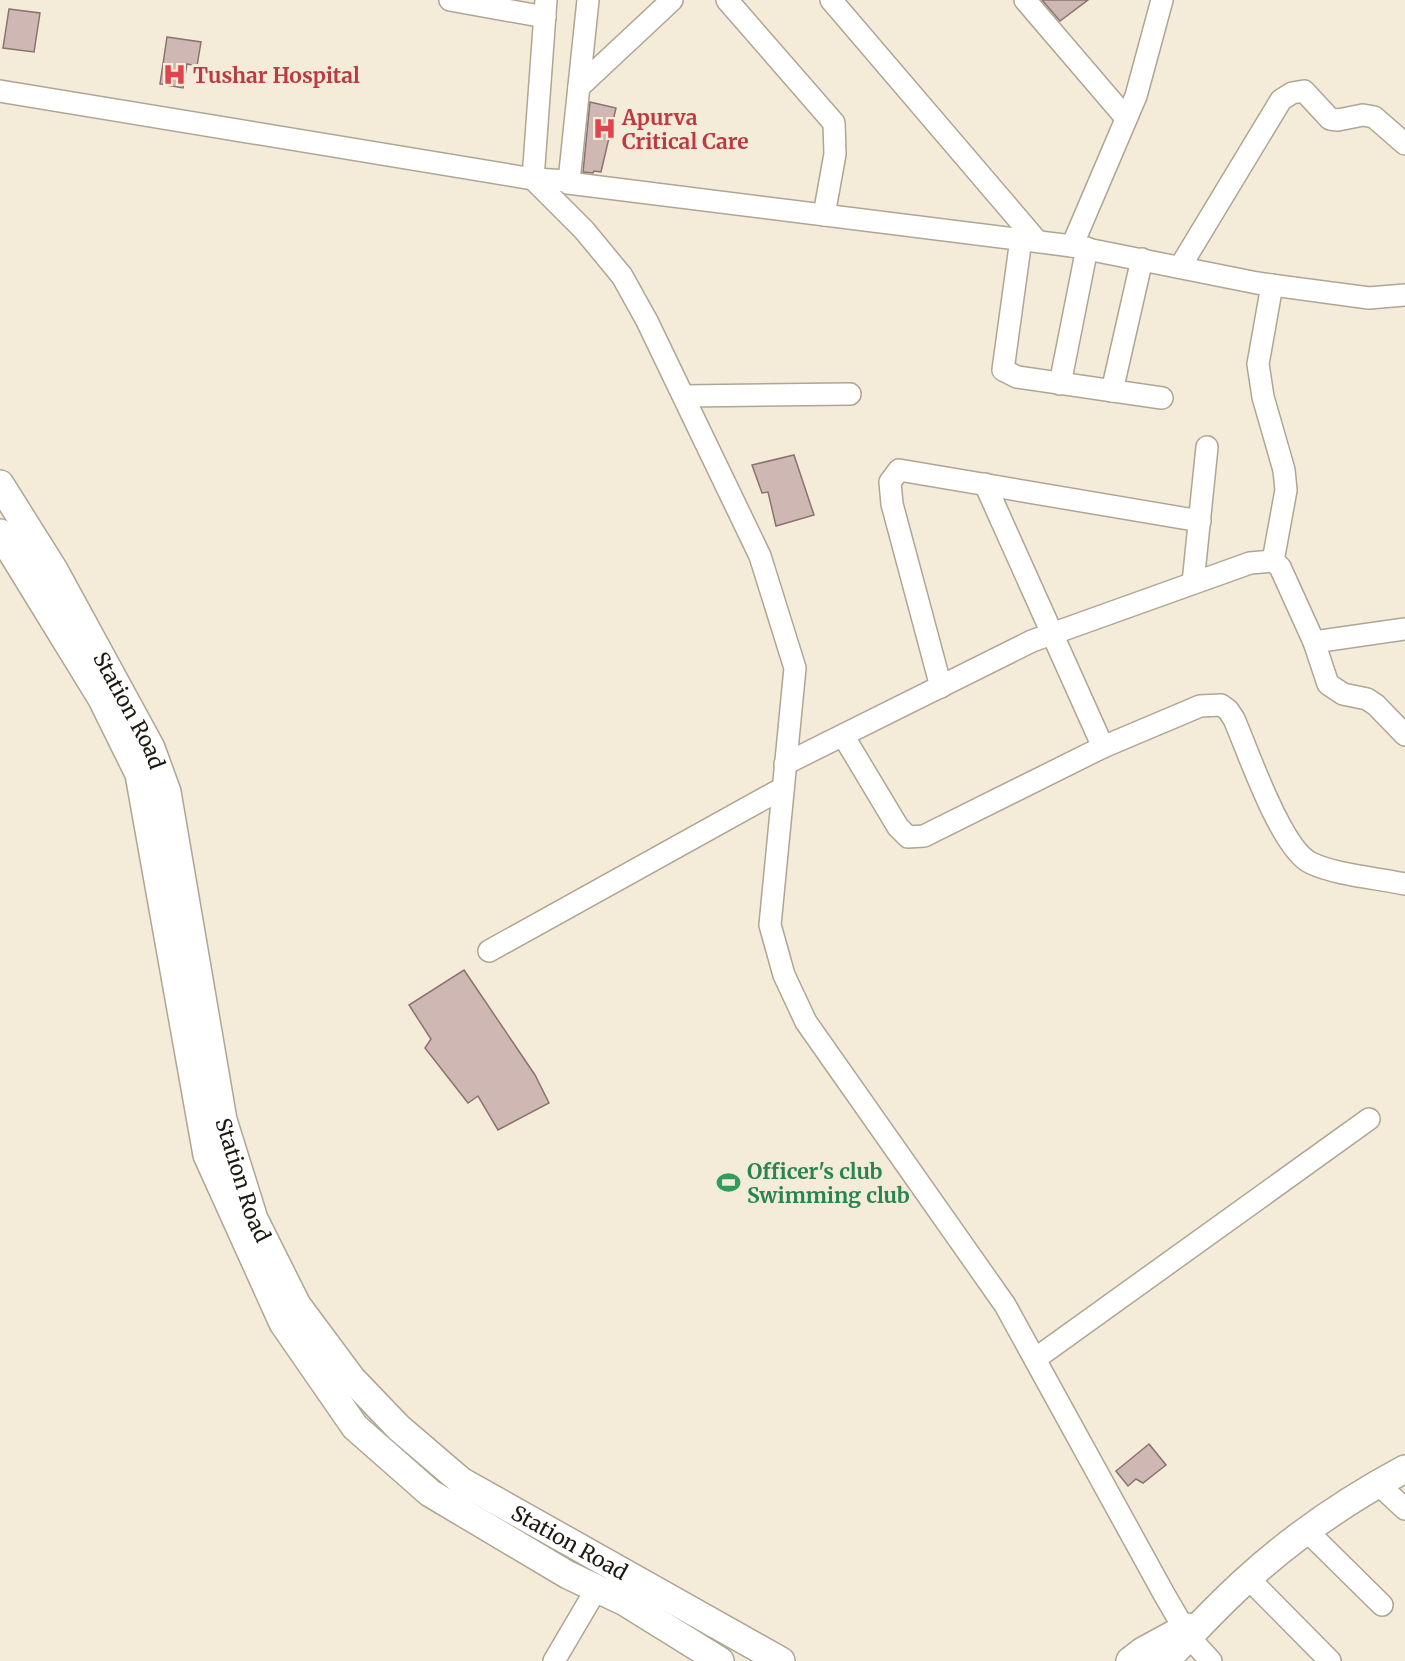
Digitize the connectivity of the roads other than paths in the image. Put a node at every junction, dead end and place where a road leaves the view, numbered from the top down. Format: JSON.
{"nodes":[{"id":1,"x":450,"y":0,"type":"edge"},
{"id":2,"x":588,"y":0,"type":"edge"},
{"id":3,"x":672,"y":0,"type":"edge"},
{"id":4,"x":727,"y":0,"type":"edge"},
{"id":5,"x":831,"y":0,"type":"edge"},
{"id":6,"x":1025,"y":0,"type":"edge"},
{"id":7,"x":1162,"y":0,"type":"edge"},
{"id":8,"x":546,"y":8,"type":"edge"},
{"id":9,"x":579,"y":87,"type":"junction"},
{"id":10,"x":0,"y":91,"type":"edge"},
{"id":11,"x":1126,"y":118,"type":"junction"},
{"id":12,"x":1405,"y":144,"type":"edge"},
{"id":13,"x":533,"y":179,"type":"junction"},
{"id":14,"x":569,"y":181,"type":"junction"},
{"id":15,"x":824,"y":215,"type":"junction"},
{"id":16,"x":1029,"y":240,"type":"junction"},
{"id":17,"x":1079,"y":247,"type":"junction"},
{"id":18,"x":1142,"y":260,"type":"junction"},
{"id":19,"x":1180,"y":267,"type":"junction"},
{"id":20,"x":1272,"y":285,"type":"junction"},
{"id":21,"x":1405,"y":296,"type":"edge"},
{"id":22,"x":1060,"y":384,"type":"junction"},
{"id":23,"x":1112,"y":391,"type":"junction"},
{"id":24,"x":850,"y":394,"type":"dead end"},
{"id":25,"x":684,"y":396,"type":"junction"},
{"id":26,"x":1162,"y":398,"type":"dead end"},
{"id":27,"x":1208,"y":447,"type":"dead end"},
{"id":28,"x":0,"y":484,"type":"edge"},
{"id":29,"x":985,"y":484,"type":"junction"},
{"id":30,"x":1200,"y":521,"type":"junction"},
{"id":31,"x":0,"y":532,"type":"edge"},
{"id":32,"x":1273,"y":561,"type":"junction"},
{"id":33,"x":1193,"y":583,"type":"junction"},
{"id":34,"x":1405,"y":629,"type":"edge"},
{"id":35,"x":1052,"y":634,"type":"junction"},
{"id":36,"x":1314,"y":642,"type":"junction"},
{"id":37,"x":941,"y":687,"type":"junction"},
{"id":38,"x":1405,"y":735,"type":"edge"},
{"id":39,"x":844,"y":737,"type":"junction"},
{"id":40,"x":1103,"y":747,"type":"junction"},
{"id":41,"x":141,"y":753,"type":"junction"},
{"id":42,"x":785,"y":764,"type":"junction"},
{"id":43,"x":783,"y":788,"type":"junction"},
{"id":44,"x":1405,"y":884,"type":"edge"},
{"id":45,"x":489,"y":951,"type":"dead end"},
{"id":46,"x":1369,"y":1119,"type":"dead end"},
{"id":47,"x":212,"y":1123,"type":"junction"},
{"id":48,"x":1035,"y":1359,"type":"junction"},
{"id":49,"x":1405,"y":1469,"type":"edge"},
{"id":50,"x":1378,"y":1484,"type":"junction"},
{"id":51,"x":1405,"y":1509,"type":"edge"},
{"id":52,"x":1308,"y":1532,"type":"junction"},
{"id":53,"x":1248,"y":1578,"type":"junction"},
{"id":54,"x":597,"y":1588,"type":"junction"},
{"id":55,"x":1382,"y":1605,"type":"dead end"},
{"id":56,"x":1191,"y":1630,"type":"junction"},
{"id":57,"x":554,"y":1661,"type":"edge"},
{"id":58,"x":720,"y":1661,"type":"edge"},
{"id":59,"x":781,"y":1661,"type":"edge"},
{"id":60,"x":1130,"y":1661,"type":"edge"},
{"id":61,"x":1165,"y":1661,"type":"edge"},
{"id":62,"x":1211,"y":1661,"type":"edge"},
{"id":63,"x":1330,"y":1661,"type":"edge"}],
"edges":[{"from":1,"to":8,"type":"street"},
{"from":2,"to":9,"type":"street"},
{"from":3,"to":9,"type":"street"},
{"from":4,"to":15,"type":"street"},
{"from":5,"to":16,"type":"street"},
{"from":6,"to":11,"type":"street"},
{"from":7,"to":11,"type":"street"},
{"from":8,"to":13,"type":"street"},
{"from":9,"to":14,"type":"street"},
{"from":10,"to":13,"type":"street"},
{"from":11,"to":17,"type":"street"},
{"from":12,"to":19,"type":"street"},
{"from":13,"to":14,"type":"street"},
{"from":13,"to":25,"type":"street"},
{"from":14,"to":15,"type":"street"},
{"from":15,"to":16,"type":"street"},
{"from":16,"to":17,"type":"street"},
{"from":16,"to":22,"type":"street"},
{"from":17,"to":18,"type":"street"},
{"from":17,"to":22,"type":"street"},
{"from":18,"to":19,"type":"street"},
{"from":18,"to":23,"type":"street"},
{"from":19,"to":20,"type":"street"},
{"from":20,"to":21,"type":"street"},
{"from":20,"to":32,"type":"street"},
{"from":22,"to":23,"type":"street"},
{"from":23,"to":26,"type":"street"},
{"from":24,"to":25,"type":"street"},
{"from":25,"to":42,"type":"street"},
{"from":27,"to":30,"type":"street"},
{"from":28,"to":41,"type":"main road","name":"Station Road"},
{"from":29,"to":30,"type":"street"},
{"from":29,"to":35,"type":"street"},
{"from":29,"to":37,"type":"street"},
{"from":30,"to":33,"type":"street"},
{"from":31,"to":41,"type":"main road","name":"Station Road"},
{"from":32,"to":33,"type":"street"},
{"from":32,"to":36,"type":"street"},
{"from":33,"to":35,"type":"street"},
{"from":34,"to":36,"type":"street"},
{"from":35,"to":37,"type":"street"},
{"from":35,"to":40,"type":"street"},
{"from":36,"to":38,"type":"street"},
{"from":37,"to":39,"type":"street"},
{"from":39,"to":40,"type":"street"},
{"from":39,"to":42,"type":"street"},
{"from":40,"to":44,"type":"street"},
{"from":41,"to":47,"type":"main road","name":"Station Road"},
{"from":42,"to":43,"type":"street"},
{"from":43,"to":45,"type":"street"},
{"from":43,"to":48,"type":"street"},
{"from":46,"to":48,"type":"street"},
{"from":47,"to":54,"type":"main road","name":"Station Road"},
{"from":47,"to":59,"type":"main road","name":"Station Road"},
{"from":48,"to":56,"type":"street"},
{"from":49,"to":50,"type":"main road"},
{"from":50,"to":51,"type":"street"},
{"from":50,"to":52,"type":"main road"},
{"from":52,"to":53,"type":"main road"},
{"from":52,"to":55,"type":"street"},
{"from":53,"to":56,"type":"main road"},
{"from":53,"to":63,"type":"street"},
{"from":54,"to":57,"type":"street"},
{"from":54,"to":58,"type":"main road","name":"Station Road"},
{"from":56,"to":60,"type":"main road"},
{"from":56,"to":61,"type":"main road"},
{"from":56,"to":62,"type":"street"}]}
